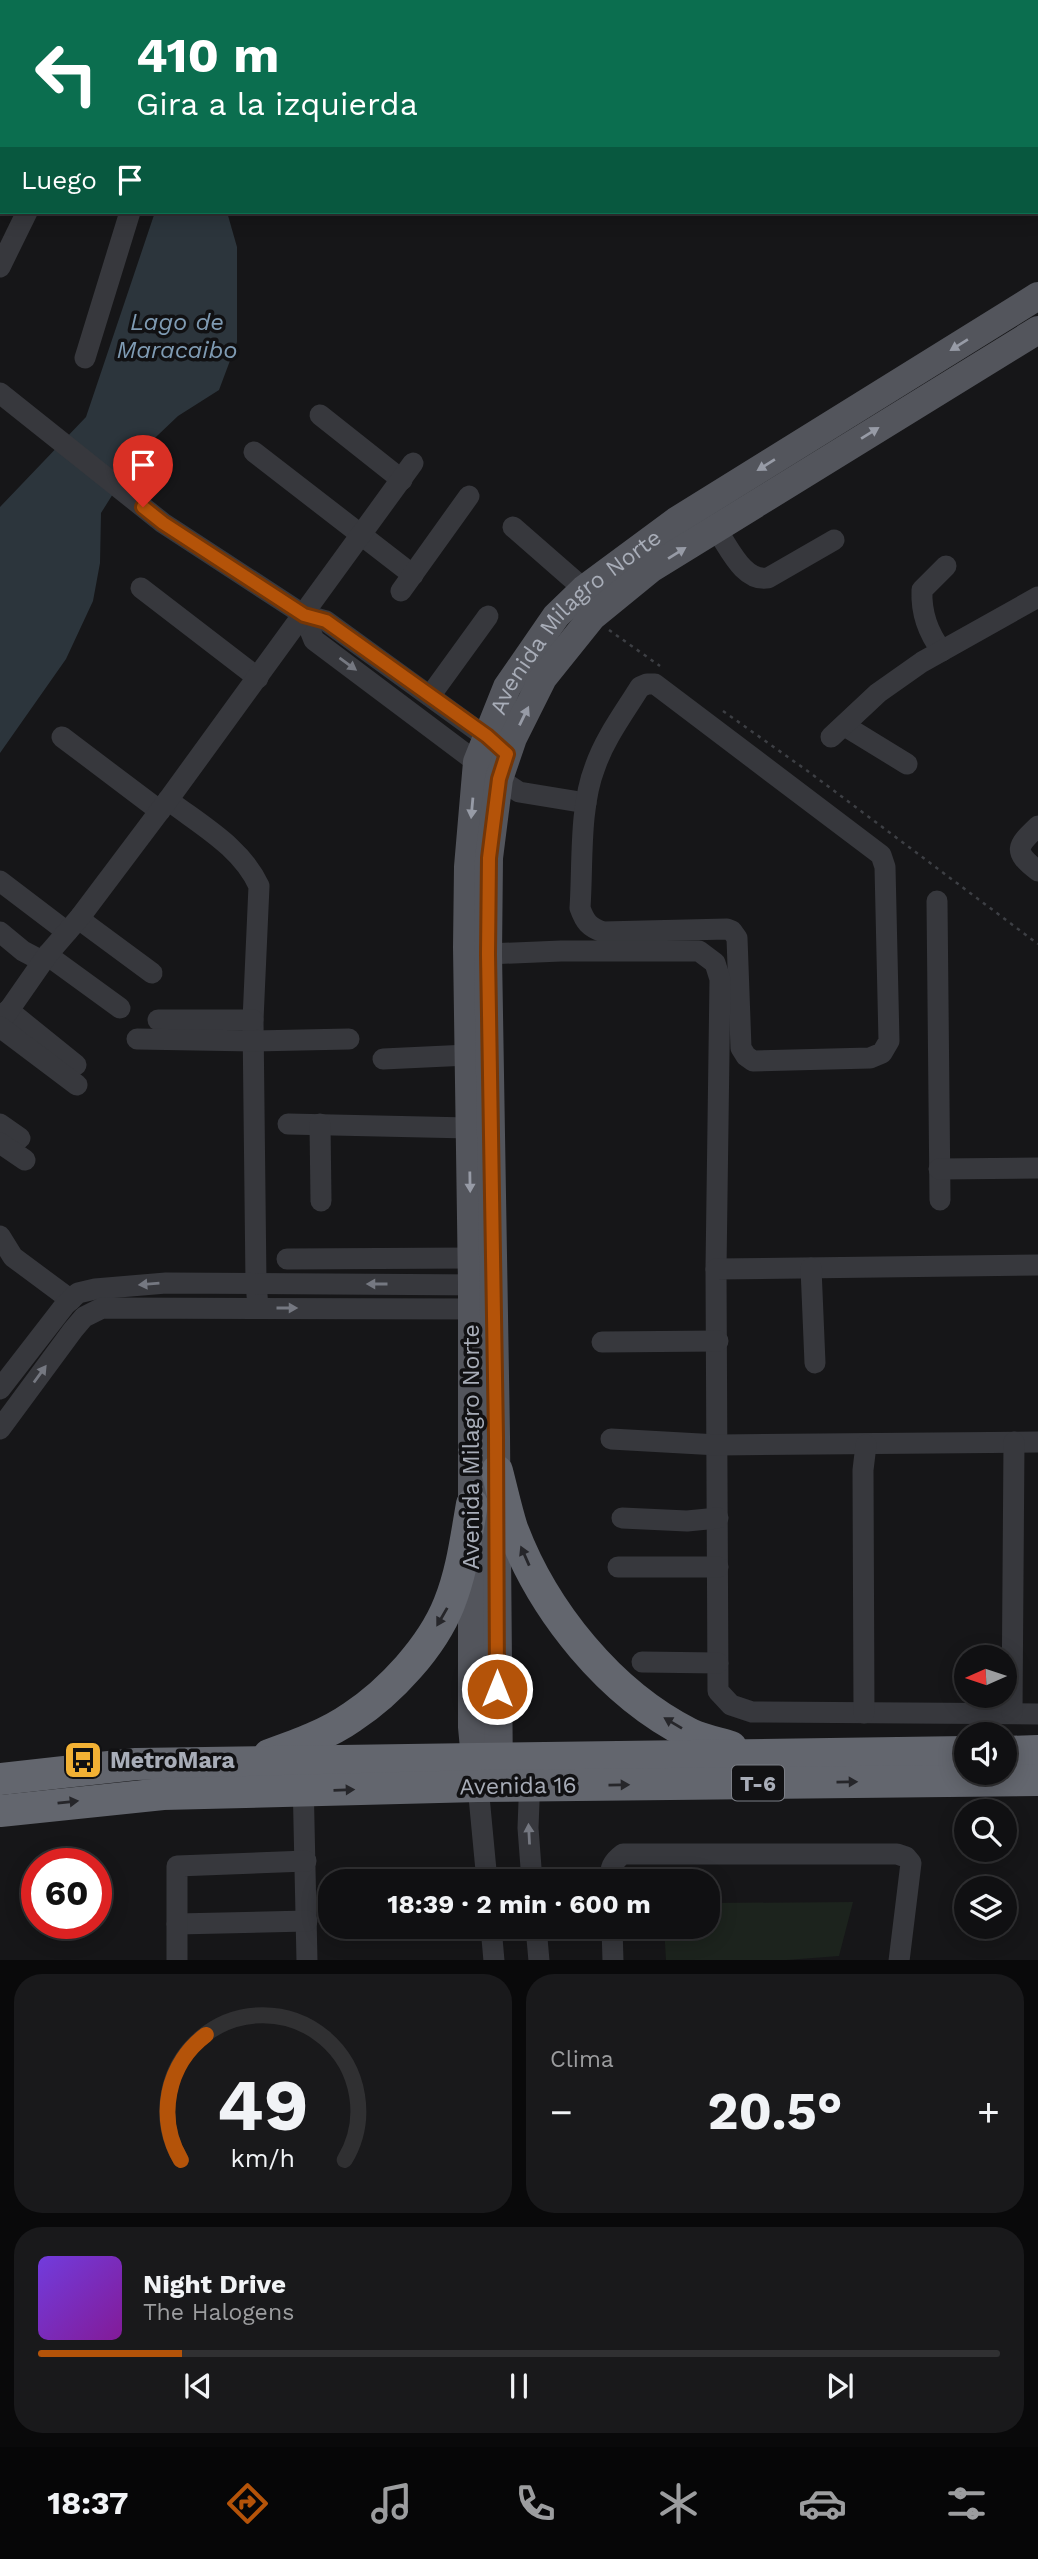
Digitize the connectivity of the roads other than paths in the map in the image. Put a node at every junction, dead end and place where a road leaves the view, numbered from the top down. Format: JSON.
{"nodes":[{"id":1,"x":26,"y":214,"type":"edge"},
{"id":2,"x":129,"y":214,"type":"edge"},
{"id":3,"x":0,"y":265,"type":"edge"},
{"id":4,"x":1038,"y":296,"type":"edge"},
{"id":5,"x":999,"y":320,"type":"junction"},
{"id":6,"x":1038,"y":330,"type":"edge"},
{"id":7,"x":1012,"y":345,"type":"junction"},
{"id":8,"x":85,"y":358,"type":"dead end"},
{"id":9,"x":0,"y":393,"type":"edge"},
{"id":10,"x":320,"y":415,"type":"dead end"},
{"id":11,"x":254,"y":452,"type":"dead end"},
{"id":12,"x":470,"y":496,"type":"dead end"},
{"id":13,"x":513,"y":527,"type":"dead end"},
{"id":14,"x":716,"y":528,"type":"junction"},
{"id":15,"x":361,"y":534,"type":"junction"},
{"id":16,"x":834,"y":540,"type":"dead end"},
{"id":17,"x":946,"y":566,"type":"dead end"},
{"id":18,"x":141,"y":588,"type":"dead end"},
{"id":19,"x":584,"y":589,"type":"junction"},
{"id":20,"x":1038,"y":597,"type":"edge"},
{"id":21,"x":304,"y":615,"type":"junction"},
{"id":22,"x":488,"y":616,"type":"dead end"},
{"id":23,"x":942,"y":651,"type":"junction"},
{"id":24,"x":258,"y":678,"type":"junction"},
{"id":25,"x":430,"y":695,"type":"junction"},
{"id":26,"x":59,"y":744,"type":"dead end"},
{"id":27,"x":492,"y":758,"type":"junction"},
{"id":28,"x":907,"y":764,"type":"dead end"},
{"id":29,"x":586,"y":803,"type":"junction"},
{"id":30,"x":159,"y":812,"type":"junction"},
{"id":31,"x":1038,"y":826,"type":"edge"},
{"id":32,"x":1038,"y":871,"type":"edge"},
{"id":33,"x":0,"y":881,"type":"edge"},
{"id":34,"x":937,"y":901,"type":"dead end"},
{"id":35,"x":73,"y":925,"type":"junction"},
{"id":36,"x":0,"y":932,"type":"edge"},
{"id":37,"x":488,"y":954,"type":"junction"},
{"id":38,"x":45,"y":957,"type":"junction"},
{"id":39,"x":152,"y":973,"type":"dead end"},
{"id":40,"x":120,"y":1008,"type":"dead end"},
{"id":41,"x":3,"y":1020,"type":"edge"},
{"id":42,"x":158,"y":1020,"type":"dead end"},
{"id":43,"x":254,"y":1030,"type":"junction"},
{"id":44,"x":137,"y":1039,"type":"dead end"},
{"id":45,"x":349,"y":1039,"type":"dead end"},
{"id":46,"x":468,"y":1055,"type":"junction"},
{"id":47,"x":383,"y":1059,"type":"dead end"},
{"id":48,"x":77,"y":1075,"type":"dead end"},
{"id":49,"x":0,"y":1124,"type":"edge"},
{"id":50,"x":288,"y":1124,"type":"dead end"},
{"id":51,"x":320,"y":1124,"type":"junction"},
{"id":52,"x":469,"y":1128,"type":"junction"},
{"id":53,"x":10,"y":1140,"type":"edge"},
{"id":54,"x":25,"y":1160,"type":"dead end"},
{"id":55,"x":1038,"y":1168,"type":"edge"},
{"id":56,"x":939,"y":1169,"type":"junction"},
{"id":57,"x":940,"y":1200,"type":"dead end"},
{"id":58,"x":321,"y":1201,"type":"dead end"},
{"id":59,"x":0,"y":1236,"type":"edge"},
{"id":60,"x":287,"y":1259,"type":"dead end"},
{"id":61,"x":416,"y":1259,"type":"junction"},
{"id":62,"x":1038,"y":1265,"type":"edge"},
{"id":63,"x":811,"y":1268,"type":"junction"},
{"id":64,"x":716,"y":1269,"type":"junction"},
{"id":65,"x":256,"y":1283,"type":"junction"},
{"id":66,"x":418,"y":1285,"type":"junction"},
{"id":67,"x":480,"y":1289,"type":"junction"},
{"id":68,"x":71,"y":1300,"type":"junction"},
{"id":69,"x":258,"y":1307,"type":"junction"},
{"id":70,"x":718,"y":1341,"type":"junction"},
{"id":71,"x":602,"y":1342,"type":"dead end"},
{"id":72,"x":815,"y":1363,"type":"dead end"},
{"id":73,"x":4,"y":1374,"type":"edge"},
{"id":74,"x":0,"y":1429,"type":"edge"},
{"id":75,"x":611,"y":1438,"type":"dead end"},
{"id":76,"x":1014,"y":1442,"type":"junction"},
{"id":77,"x":1038,"y":1442,"type":"edge"},
{"id":78,"x":718,"y":1445,"type":"junction"},
{"id":79,"x":866,"y":1445,"type":"junction"},
{"id":80,"x":497,"y":1471,"type":"junction"},
{"id":81,"x":472,"y":1504,"type":"junction"},
{"id":82,"x":622,"y":1518,"type":"dead end"},
{"id":83,"x":718,"y":1518,"type":"junction"},
{"id":84,"x":618,"y":1567,"type":"dead end"},
{"id":85,"x":718,"y":1567,"type":"junction"},
{"id":86,"x":642,"y":1662,"type":"dead end"},
{"id":87,"x":718,"y":1662,"type":"junction"},
{"id":88,"x":864,"y":1713,"type":"junction"},
{"id":89,"x":1012,"y":1713,"type":"junction"},
{"id":90,"x":1038,"y":1714,"type":"edge"},
{"id":91,"x":1038,"y":1751,"type":"edge"},
{"id":92,"x":954,"y":1752,"type":"edge"},
{"id":93,"x":1017,"y":1752,"type":"edge"},
{"id":94,"x":760,"y":1755,"type":"junction"},
{"id":95,"x":247,"y":1762,"type":"junction"},
{"id":96,"x":530,"y":1772,"type":"junction"},
{"id":97,"x":487,"y":1773,"type":"junction"},
{"id":98,"x":303,"y":1776,"type":"junction"},
{"id":99,"x":0,"y":1779,"type":"edge"},
{"id":100,"x":1038,"y":1780,"type":"edge"},
{"id":101,"x":0,"y":1811,"type":"edge"},
{"id":102,"x":306,"y":1861,"type":"junction"},
{"id":103,"x":486,"y":1869,"type":"edge"},
{"id":104,"x":531,"y":1869,"type":"edge"},
{"id":105,"x":610,"y":1869,"type":"edge"},
{"id":106,"x":307,"y":1921,"type":"junction"},
{"id":107,"x":177,"y":1924,"type":"junction"},
{"id":108,"x":492,"y":1939,"type":"edge"},
{"id":109,"x":537,"y":1939,"type":"edge"},
{"id":110,"x":612,"y":1939,"type":"edge"},
{"id":111,"x":177,"y":1960,"type":"edge"},
{"id":112,"x":307,"y":1960,"type":"edge"},
{"id":113,"x":494,"y":1960,"type":"edge"},
{"id":114,"x":539,"y":1960,"type":"edge"},
{"id":115,"x":613,"y":1960,"type":"edge"},
{"id":116,"x":899,"y":1960,"type":"edge"}],
"edges":[{"from":1,"to":3,"type":"street"},
{"from":2,"to":8,"type":"street"},
{"from":4,"to":5,"type":"main road","name":"Avenida Milagro Norte"},
{"from":5,"to":7,"type":"main road"},
{"from":5,"to":19,"type":"main road","name":"Avenida Milagro Norte","one_way":true},
{"from":6,"to":7,"type":"main road","name":"Avenida Milagro Norte"},
{"from":14,"to":7,"type":"main road","name":"Avenida Milagro Norte","one_way":true},
{"from":9,"to":21,"type":"street"},
{"from":10,"to":15,"type":"street"},
{"from":11,"to":15,"type":"street"},
{"from":12,"to":15,"type":"street"},
{"from":13,"to":19,"type":"street"},
{"from":14,"to":16,"type":"street"},
{"from":27,"to":14,"type":"main road","name":"Avenida Milagro Norte","one_way":true},
{"from":15,"to":21,"type":"street"},
{"from":17,"to":23,"type":"street"},
{"from":18,"to":24,"type":"street"},
{"from":19,"to":27,"type":"main road","name":"Avenida Milagro Norte"},
{"from":20,"to":23,"type":"street"},
{"from":21,"to":24,"type":"street"},
{"from":21,"to":25,"type":"street"},
{"from":21,"to":27,"type":"street","one_way":true},
{"from":22,"to":25,"type":"street"},
{"from":23,"to":28,"type":"street"},
{"from":24,"to":30,"type":"street"},
{"from":25,"to":27,"type":"street"},
{"from":26,"to":30,"type":"street"},
{"from":27,"to":29,"type":"street"},
{"from":27,"to":37,"type":"main road","name":"Avenida Milagro Norte"},
{"from":27,"to":46,"type":"main road","name":"Avenida Milagro Norte","one_way":true},
{"from":29,"to":29,"type":"street"},
{"from":30,"to":35,"type":"street"},
{"from":30,"to":43,"type":"street"},
{"from":31,"to":32,"type":"street"},
{"from":33,"to":35,"type":"street"},
{"from":34,"to":56,"type":"street"},
{"from":35,"to":38,"type":"street"},
{"from":35,"to":39,"type":"street"},
{"from":36,"to":38,"type":"street"},
{"from":37,"to":64,"type":"street"},
{"from":37,"to":67,"type":"main road","name":"Avenida Milagro Norte"},
{"from":38,"to":40,"type":"street"},
{"from":38,"to":41,"type":"street"},
{"from":41,"to":48,"type":"street"},
{"from":42,"to":43,"type":"street"},
{"from":43,"to":44,"type":"street"},
{"from":43,"to":45,"type":"street"},
{"from":43,"to":65,"type":"street"},
{"from":46,"to":47,"type":"street"},
{"from":46,"to":52,"type":"main road","name":"Avenida Milagro Norte"},
{"from":49,"to":53,"type":"street"},
{"from":50,"to":51,"type":"street"},
{"from":51,"to":52,"type":"street"},
{"from":51,"to":58,"type":"street"},
{"from":52,"to":67,"type":"main road","name":"Avenida Milagro Norte","one_way":true},
{"from":53,"to":54,"type":"street"},
{"from":55,"to":56,"type":"street"},
{"from":56,"to":57,"type":"street"},
{"from":59,"to":68,"type":"street"},
{"from":60,"to":61,"type":"street"},
{"from":61,"to":66,"type":"street"},
{"from":61,"to":67,"type":"street"},
{"from":62,"to":63,"type":"street"},
{"from":63,"to":64,"type":"street"},
{"from":63,"to":72,"type":"street"},
{"from":64,"to":70,"type":"street"},
{"from":66,"to":65,"type":"street","one_way":true},
{"from":65,"to":68,"type":"street","one_way":true},
{"from":65,"to":69,"type":"street"},
{"from":66,"to":67,"type":"street"},
{"from":69,"to":67,"type":"street","one_way":true},
{"from":67,"to":80,"type":"main road","name":"Avenida Milagro Norte"},
{"from":67,"to":81,"type":"main road","name":"Avenida Milagro Norte"},
{"from":68,"to":73,"type":"street"},
{"from":74,"to":69,"type":"street","one_way":true},
{"from":70,"to":71,"type":"street"},
{"from":70,"to":78,"type":"street"},
{"from":75,"to":78,"type":"street"},
{"from":76,"to":77,"type":"street"},
{"from":76,"to":79,"type":"street"},
{"from":76,"to":89,"type":"street"},
{"from":78,"to":79,"type":"street"},
{"from":78,"to":83,"type":"street"},
{"from":79,"to":88,"type":"street"},
{"from":94,"to":80,"type":"highway","one_way":true},
{"from":80,"to":97,"type":"main road","name":"Avenida Milagro Norte"},
{"from":81,"to":95,"type":"highway","one_way":true},
{"from":81,"to":97,"type":"main road","name":"Avenida Milagro Norte"},
{"from":82,"to":83,"type":"street"},
{"from":83,"to":85,"type":"street"},
{"from":84,"to":85,"type":"street"},
{"from":85,"to":87,"type":"street"},
{"from":86,"to":87,"type":"street"},
{"from":87,"to":88,"type":"street"},
{"from":88,"to":89,"type":"street"},
{"from":89,"to":90,"type":"street"},
{"from":91,"to":93,"type":"highway"},
{"from":92,"to":94,"type":"highway","name":"Avenida 16","number":"T-6"},
{"from":94,"to":96,"type":"highway","name":"Avenida 16","number":"T-6"},
{"from":95,"to":98,"type":"highway","name":"Avenida 16","number":"T-6"},
{"from":95,"to":99,"type":"highway","name":"Avenida 16","number":"T-6"},
{"from":96,"to":97,"type":"highway","name":"Avenida 16","number":"T-6"},
{"from":96,"to":100,"type":"highway","name":"Avenida 16","number":"T-6","one_way":true},
{"from":104,"to":96,"type":"street","one_way":true},
{"from":97,"to":98,"type":"highway","name":"Avenida 16","number":"T-6"},
{"from":97,"to":103,"type":"street"},
{"from":101,"to":98,"type":"highway","name":"Avenida 16","number":"T-6","one_way":true},
{"from":98,"to":102,"type":"street"},
{"from":102,"to":106,"type":"street"},
{"from":102,"to":107,"type":"street"},
{"from":105,"to":116,"type":"street"},
{"from":106,"to":107,"type":"street"},
{"from":106,"to":112,"type":"street"},
{"from":107,"to":111,"type":"street"},
{"from":108,"to":113,"type":"street"},
{"from":109,"to":114,"type":"street"},
{"from":110,"to":115,"type":"street"}]}
